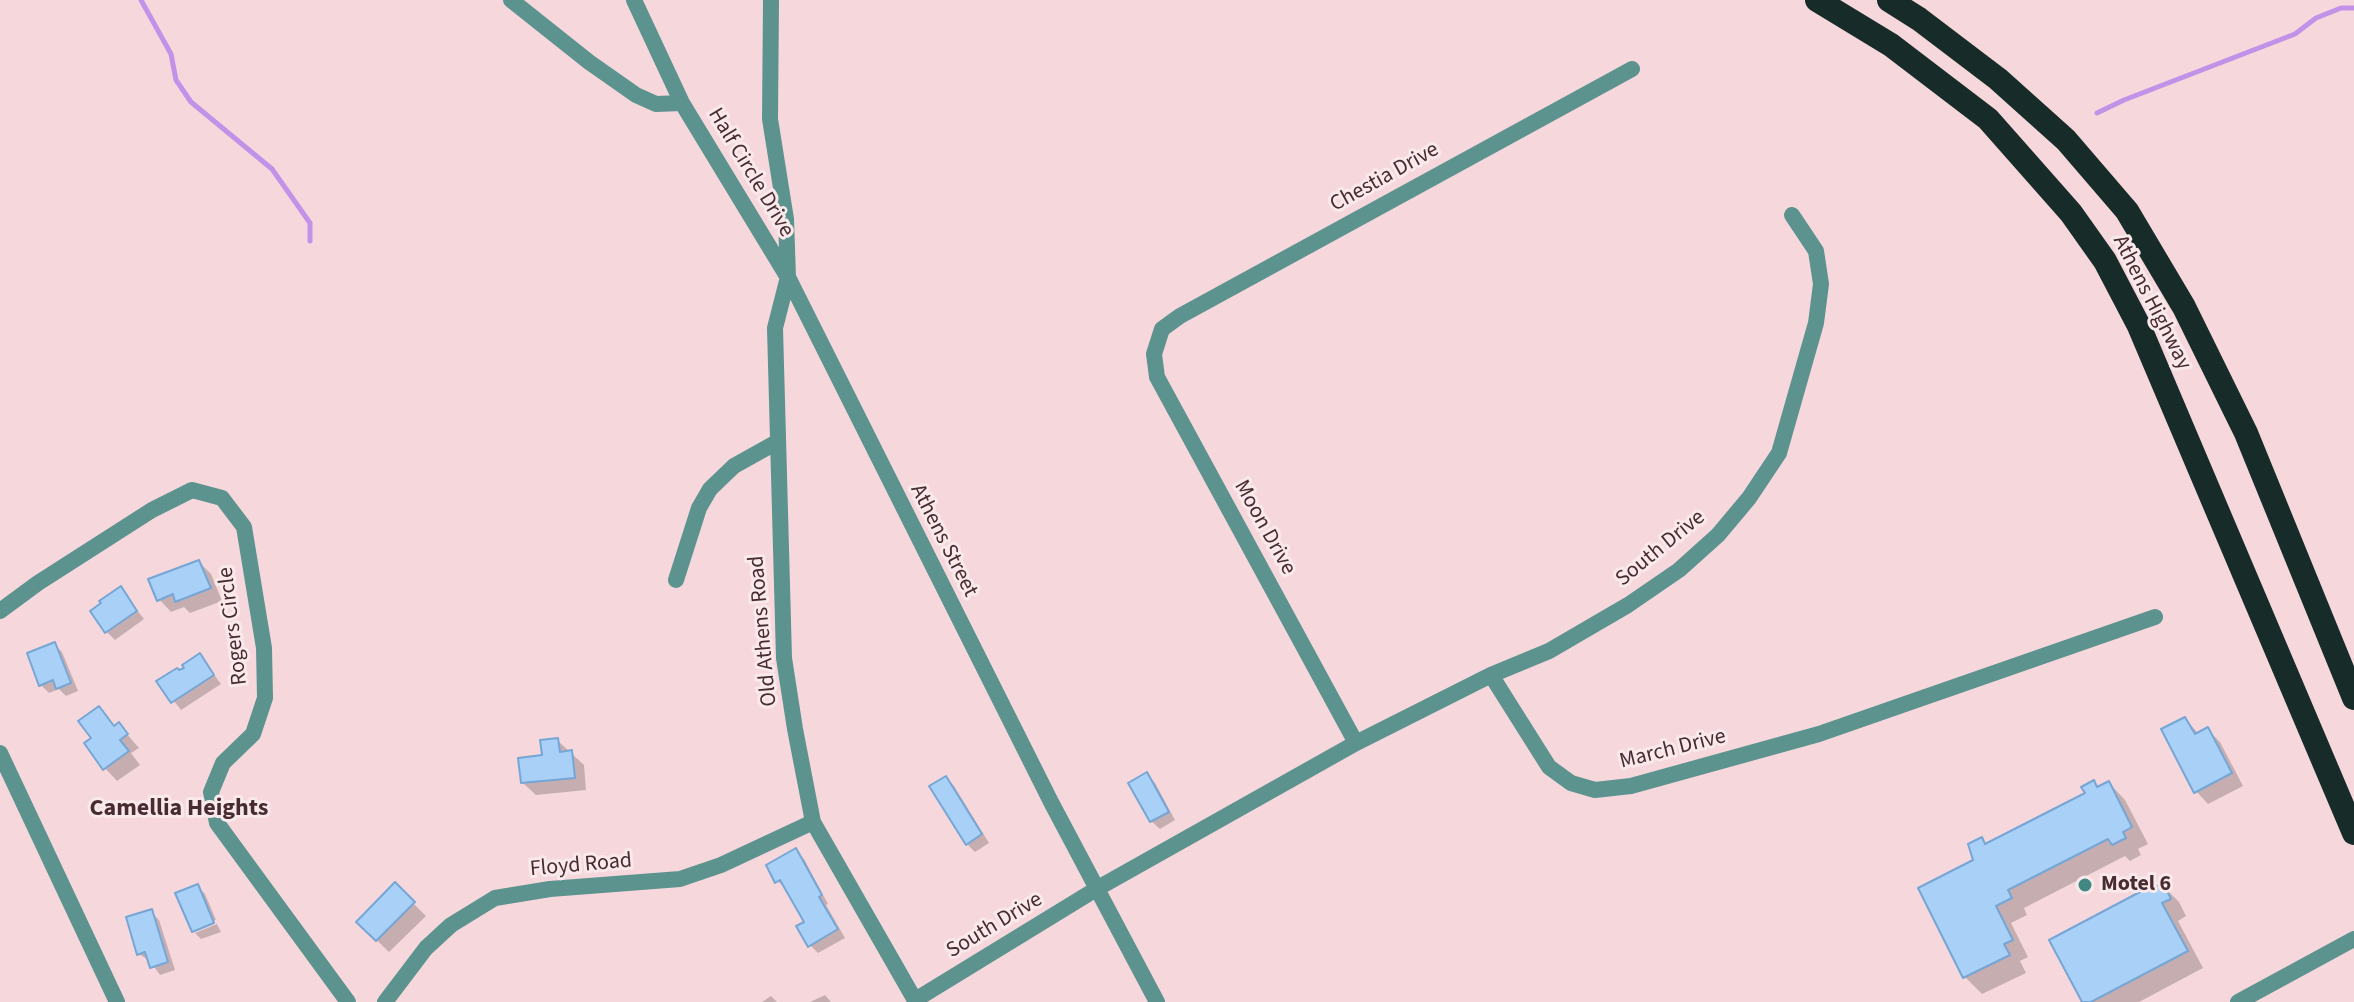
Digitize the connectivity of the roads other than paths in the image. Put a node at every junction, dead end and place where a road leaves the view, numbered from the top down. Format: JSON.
{"nodes":[{"id":1,"x":511,"y":0,"type":"edge"},
{"id":2,"x":634,"y":0,"type":"edge"},
{"id":3,"x":771,"y":0,"type":"edge"},
{"id":4,"x":1817,"y":0,"type":"edge"},
{"id":5,"x":1889,"y":0,"type":"edge"},
{"id":6,"x":1632,"y":69,"type":"dead end"},
{"id":7,"x":682,"y":103,"type":"junction"},
{"id":8,"x":1792,"y":215,"type":"dead end"},
{"id":9,"x":788,"y":277,"type":"junction"},
{"id":10,"x":1162,"y":329,"type":"joint"},
{"id":11,"x":777,"y":442,"type":"junction"},
{"id":12,"x":676,"y":580,"type":"dead end"},
{"id":13,"x":0,"y":611,"type":"edge"},
{"id":14,"x":2155,"y":617,"type":"dead end"},
{"id":15,"x":1491,"y":675,"type":"junction"},
{"id":16,"x":2354,"y":698,"type":"edge"},
{"id":17,"x":1356,"y":743,"type":"junction"},
{"id":18,"x":0,"y":753,"type":"edge"},
{"id":19,"x":813,"y":822,"type":"junction"},
{"id":20,"x":2354,"y":833,"type":"edge"},
{"id":21,"x":1098,"y":888,"type":"junction"},
{"id":22,"x":2354,"y":939,"type":"edge"},
{"id":23,"x":916,"y":1001,"type":"edge"},
{"id":24,"x":117,"y":1002,"type":"edge"},
{"id":25,"x":348,"y":1002,"type":"edge"},
{"id":26,"x":385,"y":1002,"type":"edge"},
{"id":27,"x":1157,"y":1002,"type":"edge"},
{"id":28,"x":2238,"y":1002,"type":"edge"}],
"edges":[{"from":1,"to":7,"type":"street","name":"Half Circle Drive"},
{"from":2,"to":7,"type":"street"},
{"from":3,"to":9,"type":"street","name":"Athens Street"},
{"from":4,"to":20,"type":"highway","name":"Athens Highway"},
{"from":5,"to":16,"type":"highway","name":"Athens Highway"},
{"from":6,"to":10,"type":"street","name":"Chestia Drive"},
{"from":7,"to":9,"type":"street","name":"Half Circle Drive"},
{"from":8,"to":15,"type":"street","name":"South Drive"},
{"from":9,"to":11,"type":"street","name":"Old Athens Road"},
{"from":9,"to":21,"type":"street","name":"Athens Street"},
{"from":10,"to":17,"type":"street","name":"Moon Drive"},
{"from":11,"to":12,"type":"street"},
{"from":11,"to":19,"type":"street","name":"Old Athens Road"},
{"from":13,"to":25,"type":"street","name":"Rogers Circle"},
{"from":14,"to":15,"type":"street","name":"March Drive"},
{"from":15,"to":17,"type":"street"},
{"from":17,"to":21,"type":"street"},
{"from":18,"to":24,"type":"street"},
{"from":19,"to":23,"type":"street","name":"Old Athens Road"},
{"from":19,"to":26,"type":"street","name":"Floyd Road"},
{"from":21,"to":23,"type":"street","name":"South Drive"},
{"from":21,"to":27,"type":"street","name":"Athens Street"},
{"from":22,"to":28,"type":"street"}]}
